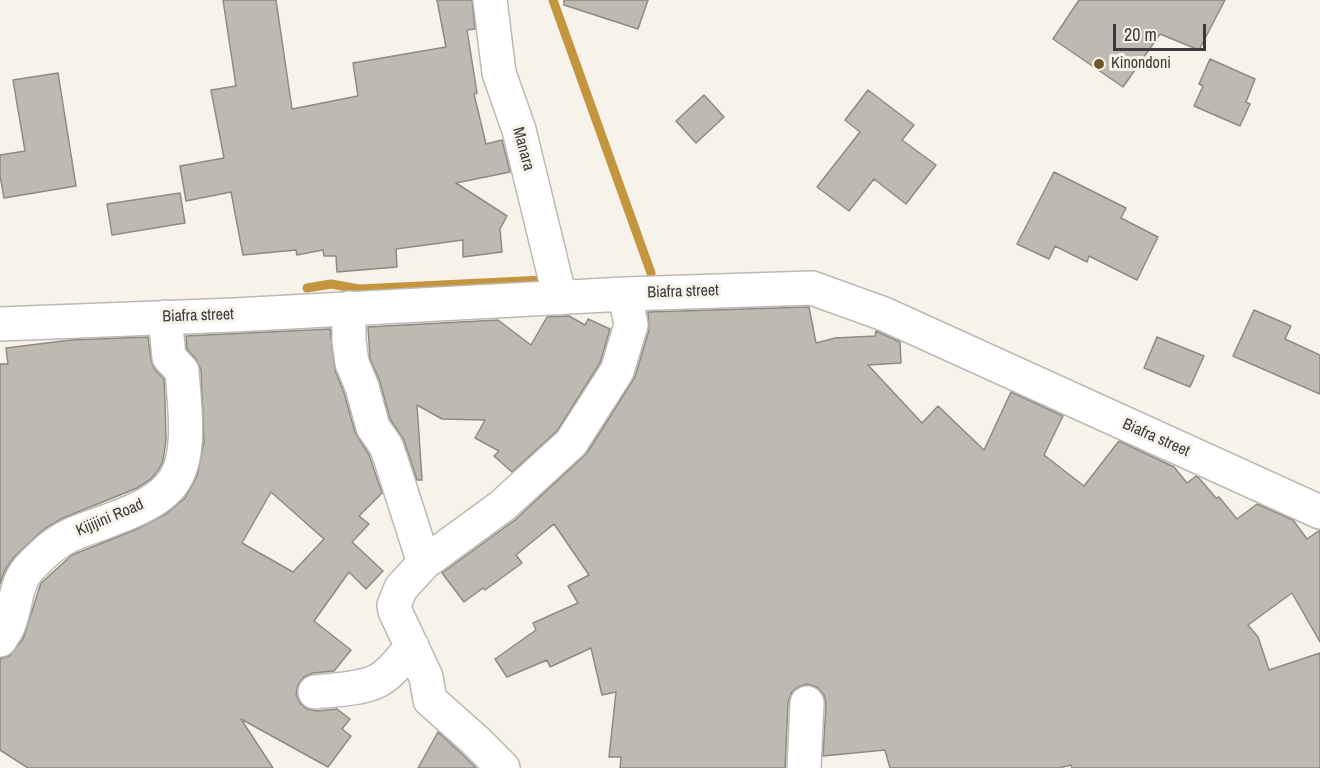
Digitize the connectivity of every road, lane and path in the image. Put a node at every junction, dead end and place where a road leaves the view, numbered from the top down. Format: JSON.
{"nodes":[{"id":1,"x":490,"y":0,"type":"edge"},
{"id":2,"x":626,"y":294,"type":"junction"},
{"id":3,"x":560,"y":298,"type":"junction"},
{"id":4,"x":349,"y":308,"type":"junction"},
{"id":5,"x":165,"y":317,"type":"junction"},
{"id":6,"x":0,"y":324,"type":"edge"},
{"id":7,"x":1320,"y":512,"type":"edge"},
{"id":8,"x":424,"y":563,"type":"junction"},
{"id":9,"x":0,"y":640,"type":"edge"},
{"id":10,"x":412,"y":646,"type":"junction"},
{"id":11,"x":315,"y":692,"type":"dead end"},
{"id":12,"x":807,"y":703,"type":"dead end"},
{"id":13,"x":503,"y":768,"type":"edge"},
{"id":14,"x":804,"y":768,"type":"edge"}],
"edges":[{"from":1,"to":3,"type":"street","name":"Manara"},
{"from":2,"to":3,"type":"street","name":"Biafra street"},
{"from":2,"to":7,"type":"street","name":"Biafra street"},
{"from":2,"to":8,"type":"street"},
{"from":3,"to":4,"type":"street","name":"Biafra street"},
{"from":4,"to":5,"type":"street","name":"Biafra street"},
{"from":4,"to":8,"type":"street"},
{"from":5,"to":6,"type":"street","name":"Biafra street"},
{"from":5,"to":9,"type":"street","name":"Kijijini Road"},
{"from":8,"to":10,"type":"street"},
{"from":10,"to":11,"type":"street"},
{"from":10,"to":13,"type":"street"},
{"from":12,"to":14,"type":"street"}]}
